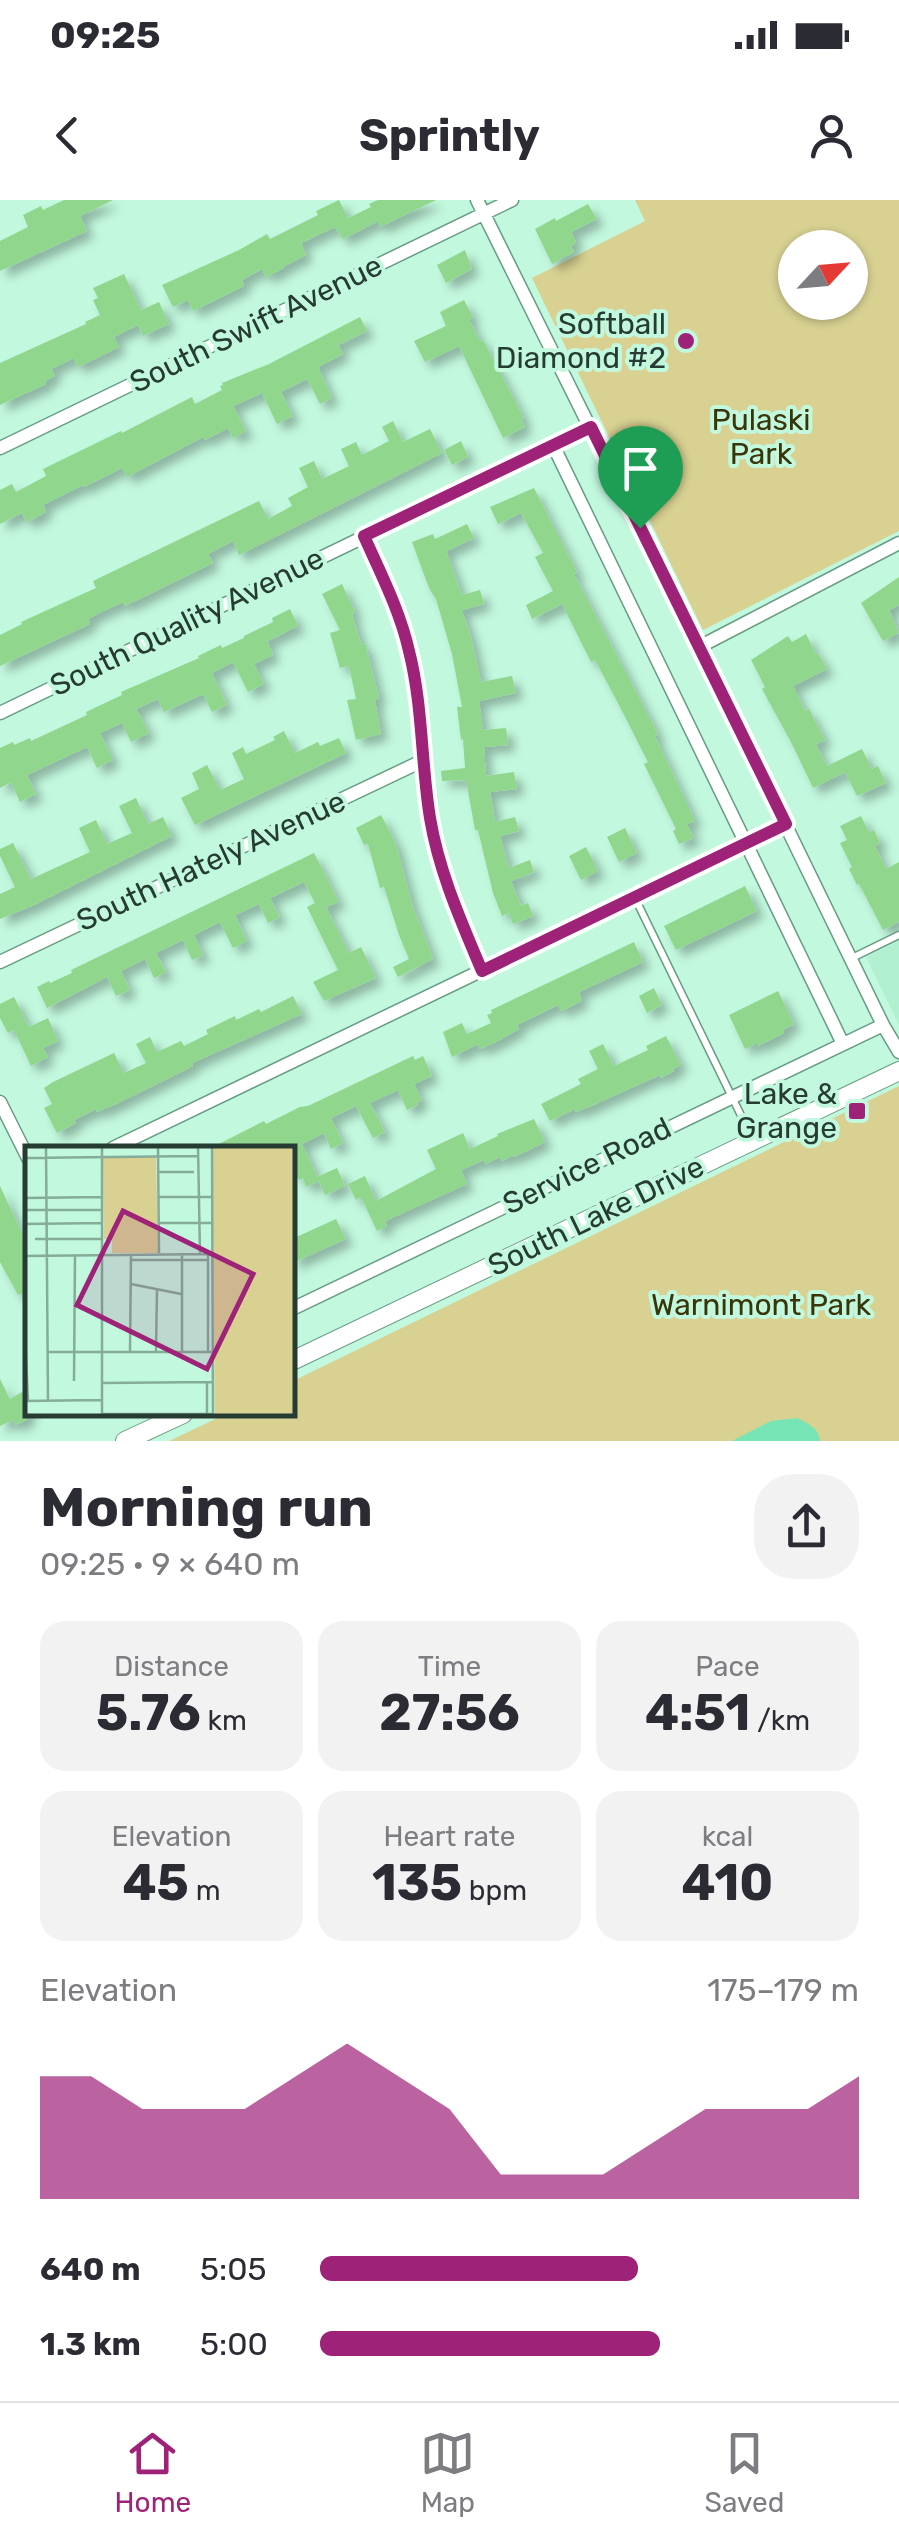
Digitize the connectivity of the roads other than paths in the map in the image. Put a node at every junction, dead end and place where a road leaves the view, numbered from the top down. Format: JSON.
{"nodes":[{"id":1,"x":512,"y":200,"type":"edge"},
{"id":2,"x":480,"y":207,"type":"edge"},
{"id":3,"x":591,"y":427,"type":"junction"},
{"id":4,"x":554,"y":446,"type":"junction"},
{"id":5,"x":0,"y":448,"type":"edge"},
{"id":6,"x":364,"y":536,"type":"junction"},
{"id":7,"x":899,"y":543,"type":"edge"},
{"id":8,"x":699,"y":647,"type":"junction"},
{"id":9,"x":0,"y":713,"type":"edge"},
{"id":10,"x":422,"y":761,"type":"junction"},
{"id":11,"x":786,"y":824,"type":"junction"},
{"id":12,"x":746,"y":843,"type":"junction"},
{"id":13,"x":635,"y":896,"type":"junction"},
{"id":14,"x":899,"y":934,"type":"edge"},
{"id":15,"x":851,"y":958,"type":"junction"},
{"id":16,"x":0,"y":962,"type":"edge"},
{"id":17,"x":482,"y":971,"type":"junction"},
{"id":18,"x":883,"y":1025,"type":"junction"},
{"id":19,"x":843,"y":1044,"type":"junction"},
{"id":20,"x":899,"y":1052,"type":"edge"},
{"id":21,"x":899,"y":1071,"type":"edge"},
{"id":22,"x":730,"y":1097,"type":"junction"},
{"id":23,"x":0,"y":1102,"type":"edge"},
{"id":24,"x":753,"y":1140,"type":"junction"},
{"id":25,"x":118,"y":1146,"type":"edge"},
{"id":26,"x":25,"y":1152,"type":"edge"},
{"id":27,"x":295,"y":1308,"type":"edge"},
{"id":28,"x":295,"y":1360,"type":"edge"},
{"id":29,"x":151,"y":1420,"type":"edge"},
{"id":30,"x":125,"y":1441,"type":"edge"}],
"edges":[{"from":1,"to":2,"type":"street","name":"South Swift Avenue"},
{"from":2,"to":3,"type":"street"},
{"from":2,"to":5,"type":"street","name":"South Swift Avenue"},
{"from":3,"to":4,"type":"street","name":"South Quality Avenue"},
{"from":3,"to":8,"type":"street"},
{"from":4,"to":6,"type":"street","name":"South Quality Avenue"},
{"from":4,"to":12,"type":"street"},
{"from":6,"to":9,"type":"street","name":"South Quality Avenue"},
{"from":6,"to":10,"type":"street"},
{"from":7,"to":8,"type":"street"},
{"from":8,"to":11,"type":"street"},
{"from":10,"to":16,"type":"street","name":"South Hately Avenue"},
{"from":10,"to":17,"type":"street"},
{"from":11,"to":12,"type":"street"},
{"from":11,"to":15,"type":"street"},
{"from":12,"to":13,"type":"street"},
{"from":12,"to":19,"type":"street"},
{"from":13,"to":17,"type":"street"},
{"from":13,"to":22,"type":"lane"},
{"from":14,"to":15,"type":"lane"},
{"from":15,"to":18,"type":"street"},
{"from":17,"to":25,"type":"street"},
{"from":18,"to":19,"type":"street","name":"Service Road"},
{"from":18,"to":20,"type":"street"},
{"from":19,"to":22,"type":"street","name":"Service Road"},
{"from":21,"to":24,"type":"main road","name":"South Lake Drive"},
{"from":22,"to":24,"type":"lane"},
{"from":22,"to":27,"type":"street","name":"Service Road"},
{"from":23,"to":26,"type":"street"},
{"from":24,"to":28,"type":"main road","name":"South Lake Drive"},
{"from":29,"to":30,"type":"main road"}]}
